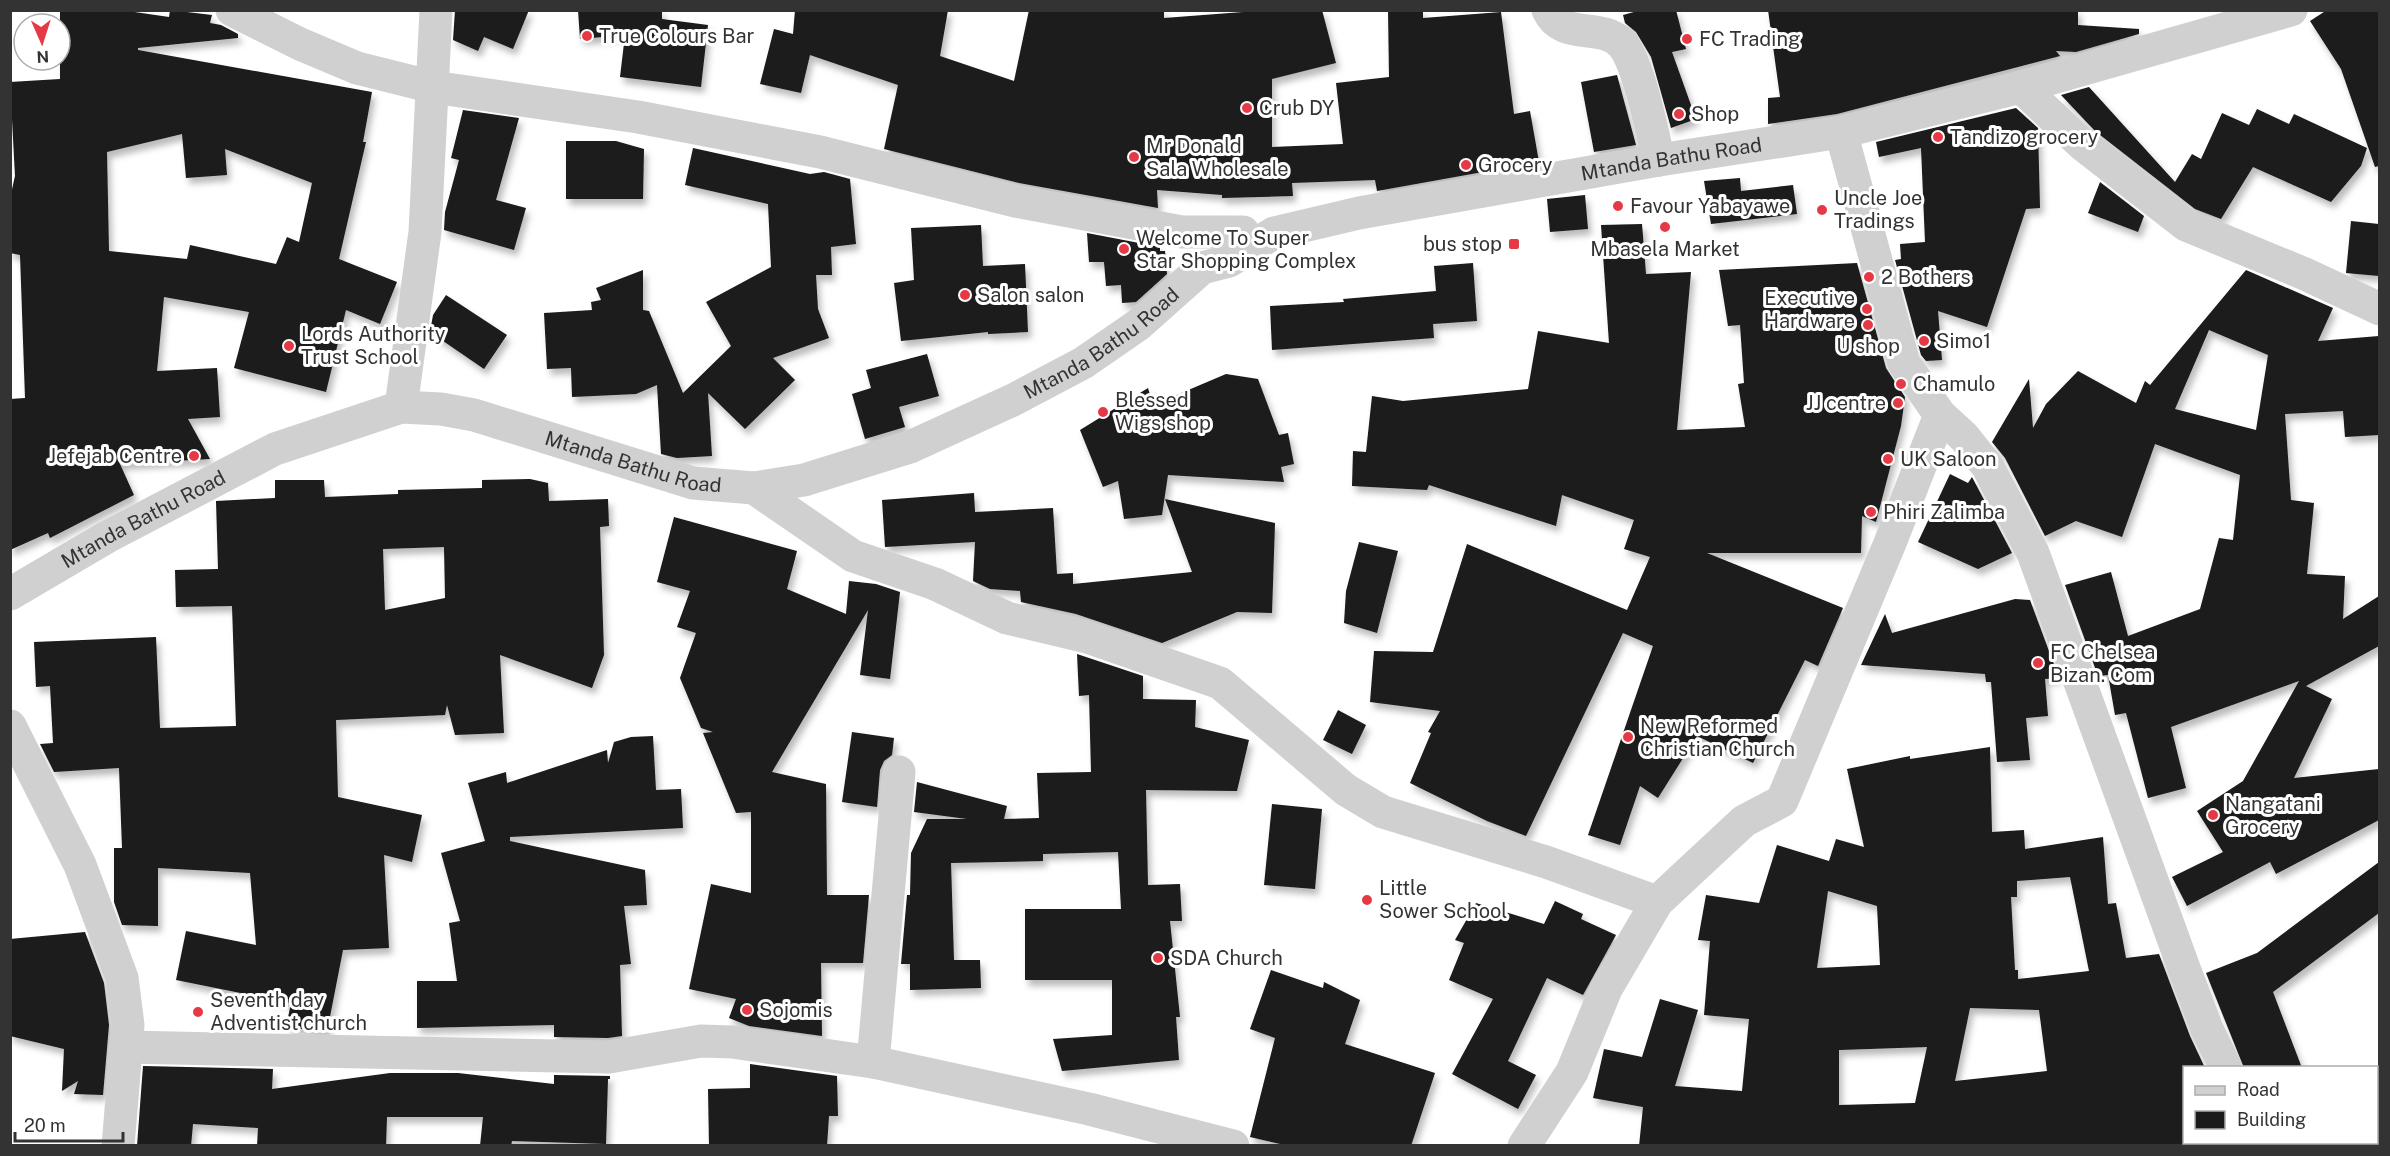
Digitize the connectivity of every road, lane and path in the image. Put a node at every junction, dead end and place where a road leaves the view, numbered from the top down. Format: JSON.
{"nodes":[{"id":1,"x":232,"y":10,"type":"edge"},
{"id":2,"x":436,"y":10,"type":"edge"},
{"id":3,"x":1548,"y":10,"type":"edge"},
{"id":4,"x":2291,"y":10,"type":"edge"},
{"id":5,"x":433,"y":87,"type":"junction"},
{"id":6,"x":2021,"y":87,"type":"junction"},
{"id":7,"x":1841,"y":132,"type":"junction"},
{"id":8,"x":1659,"y":160,"type":"junction"},
{"id":9,"x":1253,"y":247,"type":"junction"},
{"id":10,"x":2379,"y":309,"type":"edge"},
{"id":11,"x":401,"y":407,"type":"junction"},
{"id":12,"x":1940,"y":415,"type":"junction"},
{"id":13,"x":753,"y":488,"type":"junction"},
{"id":14,"x":10,"y":594,"type":"edge"},
{"id":15,"x":10,"y":726,"type":"edge"},
{"id":16,"x":899,"y":772,"type":"dead end"},
{"id":17,"x":1657,"y":902,"type":"junction"},
{"id":18,"x":126,"y":1047,"type":"junction"},
{"id":19,"x":873,"y":1062,"type":"junction"},
{"id":20,"x":2225,"y":1066,"type":"edge"},
{"id":21,"x":118,"y":1146,"type":"edge"},
{"id":22,"x":1233,"y":1146,"type":"edge"},
{"id":23,"x":1524,"y":1146,"type":"edge"}],
"edges":[{"from":1,"to":5,"type":"street"},
{"from":2,"to":5,"type":"street"},
{"from":3,"to":8,"type":"street"},
{"from":4,"to":6,"type":"street","name":"Mtanda Bathu Road"},
{"from":5,"to":9,"type":"street"},
{"from":5,"to":11,"type":"street"},
{"from":6,"to":7,"type":"street","name":"Mtanda Bathu Road"},
{"from":6,"to":10,"type":"street"},
{"from":7,"to":8,"type":"street","name":"Mtanda Bathu Road"},
{"from":7,"to":12,"type":"street"},
{"from":8,"to":9,"type":"street","name":"Mtanda Bathu Road"},
{"from":9,"to":13,"type":"street","name":"Mtanda Bathu Road"},
{"from":11,"to":13,"type":"street","name":"Mtanda Bathu Road"},
{"from":11,"to":14,"type":"street","name":"Mtanda Bathu Road"},
{"from":12,"to":17,"type":"street"},
{"from":12,"to":20,"type":"street"},
{"from":13,"to":17,"type":"street"},
{"from":15,"to":18,"type":"street"},
{"from":16,"to":19,"type":"street"},
{"from":17,"to":23,"type":"street"},
{"from":18,"to":19,"type":"street"},
{"from":18,"to":21,"type":"street"},
{"from":19,"to":22,"type":"street"}]}
